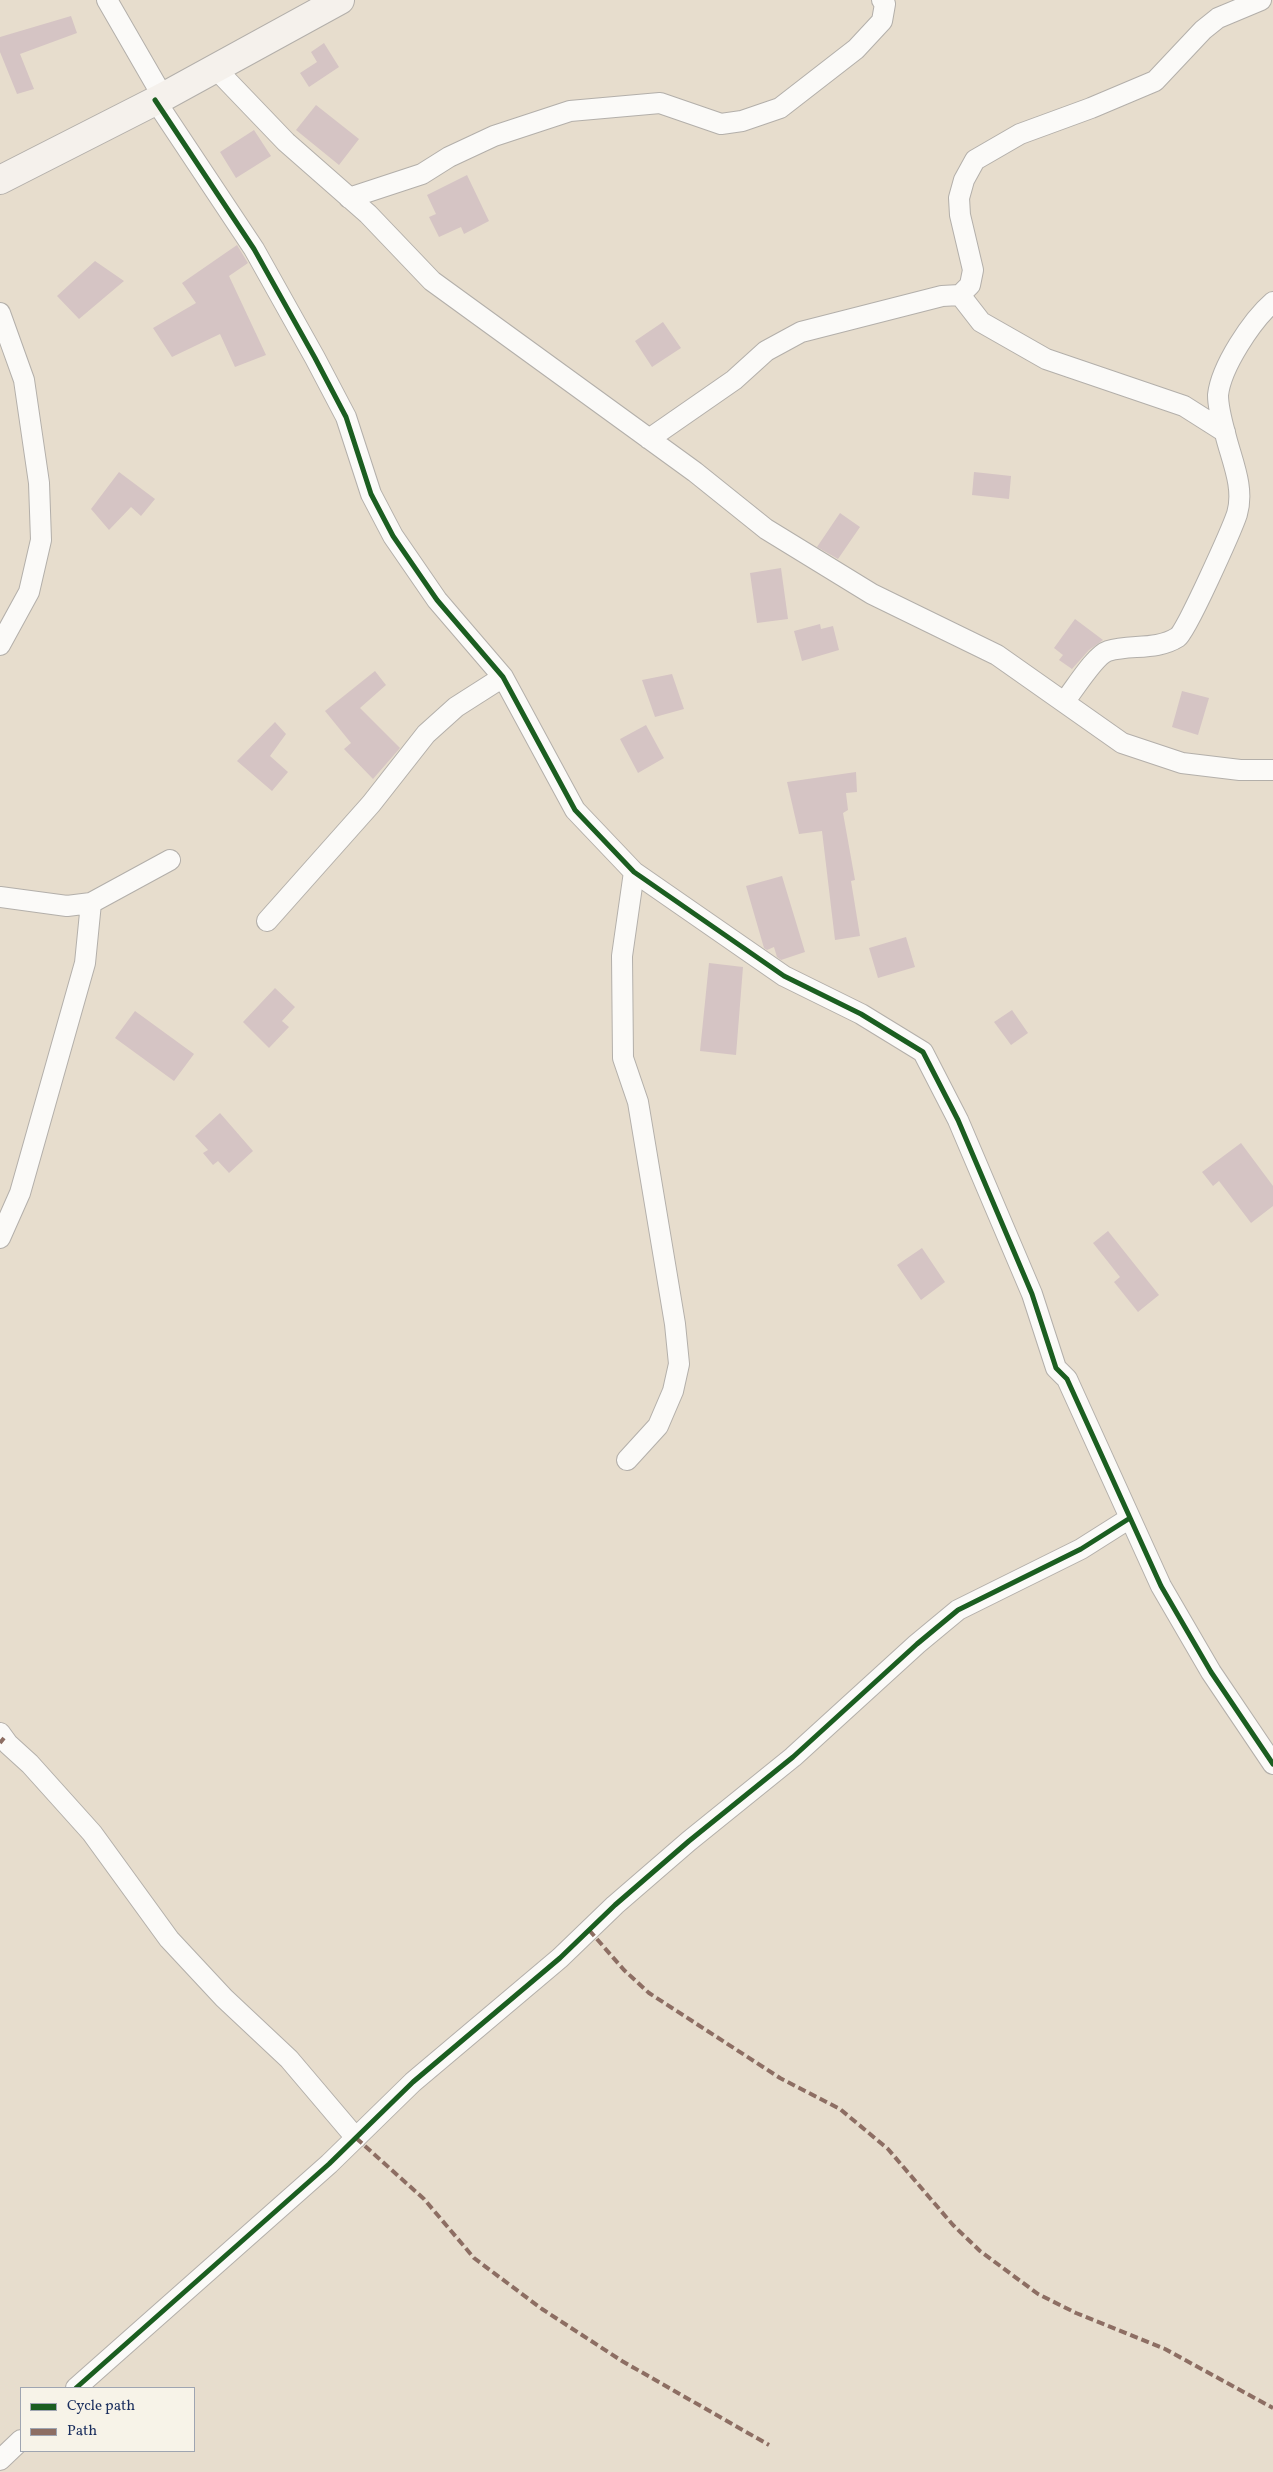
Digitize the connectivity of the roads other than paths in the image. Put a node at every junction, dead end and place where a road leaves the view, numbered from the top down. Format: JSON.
{"nodes":[{"id":1,"x":107,"y":0,"type":"edge"},
{"id":2,"x":340,"y":0,"type":"edge"},
{"id":3,"x":882,"y":0,"type":"edge"},
{"id":4,"x":1261,"y":0,"type":"edge"},
{"id":5,"x":215,"y":68,"type":"junction"},
{"id":6,"x":159,"y":99,"type":"junction"},
{"id":7,"x":0,"y":180,"type":"edge"},
{"id":8,"x":350,"y":198,"type":"junction"},
{"id":9,"x":960,"y":295,"type":"junction"},
{"id":10,"x":1273,"y":302,"type":"edge"},
{"id":11,"x":0,"y":313,"type":"edge"},
{"id":12,"x":1224,"y":432,"type":"junction"},
{"id":13,"x":649,"y":439,"type":"junction"},
{"id":14,"x":0,"y":645,"type":"edge"},
{"id":15,"x":502,"y":677,"type":"junction"},
{"id":16,"x":1064,"y":702,"type":"junction"},
{"id":17,"x":1273,"y":770,"type":"edge"},
{"id":18,"x":170,"y":860,"type":"dead end"},
{"id":19,"x":634,"y":872,"type":"junction"},
{"id":20,"x":0,"y":897,"type":"edge"},
{"id":21,"x":91,"y":903,"type":"junction"},
{"id":22,"x":267,"y":921,"type":"dead end"},
{"id":23,"x":0,"y":1238,"type":"edge"},
{"id":24,"x":627,"y":1460,"type":"dead end"},
{"id":25,"x":1130,"y":1518,"type":"junction"},
{"id":26,"x":0,"y":1733,"type":"edge"},
{"id":27,"x":1273,"y":1764,"type":"edge"},
{"id":28,"x":356,"y":2138,"type":"junction"},
{"id":29,"x":77,"y":2387,"type":"edge"},
{"id":30,"x":20,"y":2441,"type":"edge"},
{"id":31,"x":0,"y":2460,"type":"edge"}],
"edges":[{"from":1,"to":6,"type":"street"},
{"from":2,"to":5,"type":"main road"},
{"from":3,"to":8,"type":"street"},
{"from":4,"to":9,"type":"street"},
{"from":5,"to":6,"type":"main road"},
{"from":5,"to":8,"type":"street"},
{"from":6,"to":7,"type":"main road"},
{"from":6,"to":15,"type":"street"},
{"from":8,"to":13,"type":"street"},
{"from":9,"to":12,"type":"street"},
{"from":9,"to":13,"type":"street"},
{"from":10,"to":12,"type":"street"},
{"from":11,"to":14,"type":"street"},
{"from":12,"to":16,"type":"street"},
{"from":13,"to":16,"type":"street"},
{"from":15,"to":19,"type":"street"},
{"from":15,"to":22,"type":"street"},
{"from":16,"to":17,"type":"street"},
{"from":18,"to":21,"type":"street"},
{"from":19,"to":24,"type":"street"},
{"from":19,"to":25,"type":"street"},
{"from":20,"to":21,"type":"street"},
{"from":21,"to":23,"type":"street"},
{"from":25,"to":27,"type":"street"},
{"from":25,"to":28,"type":"street"},
{"from":26,"to":28,"type":"street"},
{"from":28,"to":29,"type":"street"},
{"from":30,"to":31,"type":"street"}]}
